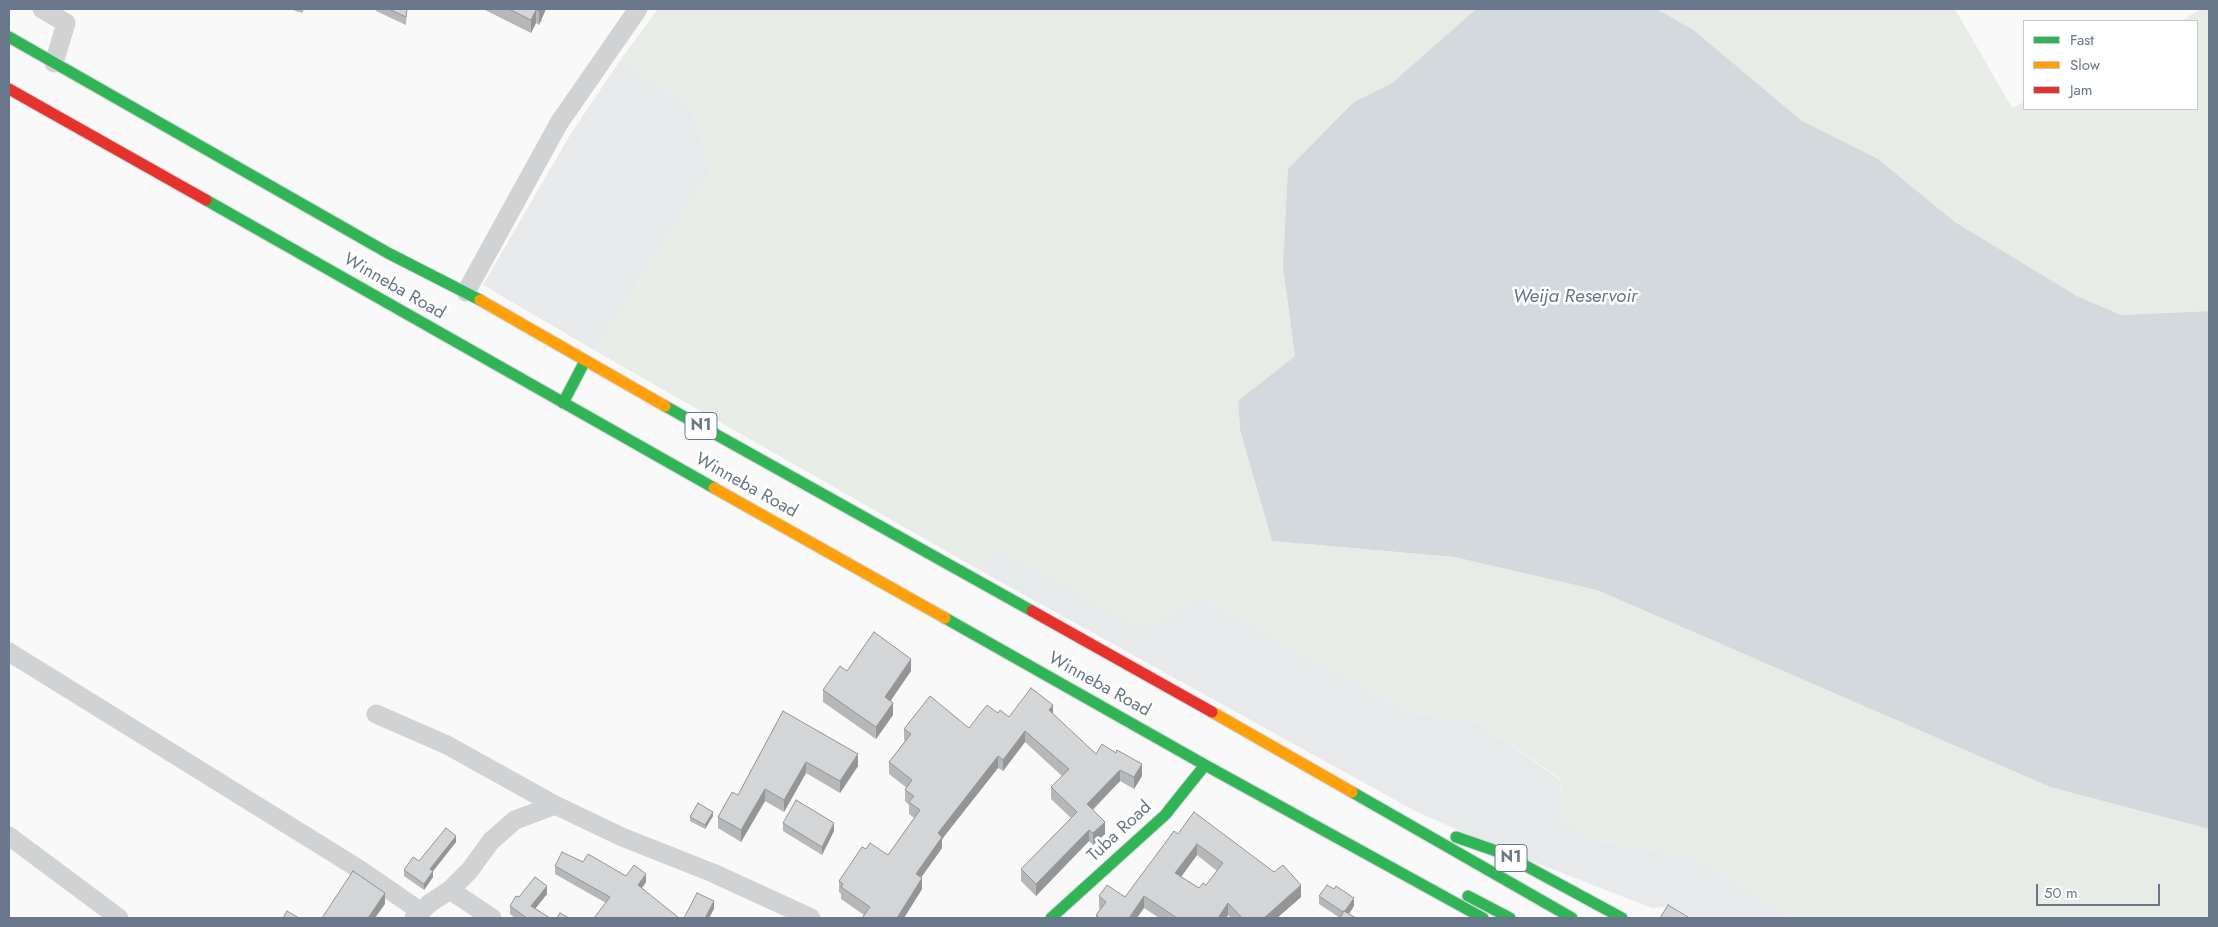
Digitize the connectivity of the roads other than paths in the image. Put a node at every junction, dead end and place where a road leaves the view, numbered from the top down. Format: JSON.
{"nodes":[{"id":1,"x":42,"y":9,"type":"edge"},
{"id":2,"x":638,"y":9,"type":"edge"},
{"id":3,"x":9,"y":37,"type":"edge"},
{"id":4,"x":54,"y":63,"type":"junction"},
{"id":5,"x":9,"y":89,"type":"edge"},
{"id":6,"x":466,"y":292,"type":"junction"},
{"id":7,"x":584,"y":361,"type":"junction"},
{"id":8,"x":563,"y":403,"type":"junction"},
{"id":9,"x":9,"y":652,"type":"edge"},
{"id":10,"x":376,"y":714,"type":"dead end"},
{"id":11,"x":1205,"y":765,"type":"junction"},
{"id":12,"x":555,"y":805,"type":"junction"},
{"id":13,"x":1394,"y":815,"type":"junction"},
{"id":14,"x":9,"y":836,"type":"edge"},
{"id":15,"x":1416,"y":881,"type":"junction"},
{"id":16,"x":450,"y":890,"type":"junction"},
{"id":17,"x":1583,"y":911,"type":"dead end"},
{"id":18,"x":417,"y":915,"type":"edge"},
{"id":19,"x":119,"y":918,"type":"edge"},
{"id":20,"x":492,"y":918,"type":"edge"},
{"id":21,"x":812,"y":918,"type":"edge"},
{"id":22,"x":1051,"y":918,"type":"edge"},
{"id":23,"x":1463,"y":918,"type":"edge"},
{"id":24,"x":1483,"y":918,"type":"edge"},
{"id":25,"x":1510,"y":918,"type":"edge"},
{"id":26,"x":1572,"y":918,"type":"edge"},
{"id":27,"x":1622,"y":918,"type":"edge"}],
"edges":[{"from":1,"to":4,"type":"street"},
{"from":2,"to":6,"type":"street"},
{"from":3,"to":4,"type":"main road","name":"Winneba Road","number":"N1"},
{"from":4,"to":6,"type":"main road","name":"Winneba Road","number":"N1"},
{"from":5,"to":8,"type":"main road","name":"Winneba Road"},
{"from":6,"to":7,"type":"main road","name":"Winneba Road","number":"N1"},
{"from":7,"to":8,"type":"main road"},
{"from":7,"to":13,"type":"main road","name":"Winneba Road","number":"N1"},
{"from":8,"to":11,"type":"main road","name":"Winneba Road"},
{"from":9,"to":18,"type":"street"},
{"from":10,"to":12,"type":"street"},
{"from":11,"to":15,"type":"main road","name":"Winneba Road"},
{"from":11,"to":22,"type":"main road","name":"Tuba Road"},
{"from":12,"to":16,"type":"street"},
{"from":12,"to":21,"type":"street"},
{"from":13,"to":17,"type":"main road","name":"Winneba Road","number":"N1"},
{"from":13,"to":26,"type":"main road","name":"Winneba Road","number":"N1"},
{"from":13,"to":27,"type":"main road","name":"Winneba Road","number":"N1"},
{"from":14,"to":19,"type":"street"},
{"from":15,"to":23,"type":"main road","name":"Winneba Road"},
{"from":15,"to":24,"type":"main road","name":"Winneba Road"},
{"from":15,"to":25,"type":"main road","name":"Winneba Road"},
{"from":16,"to":18,"type":"street"},
{"from":16,"to":20,"type":"street"}]}
